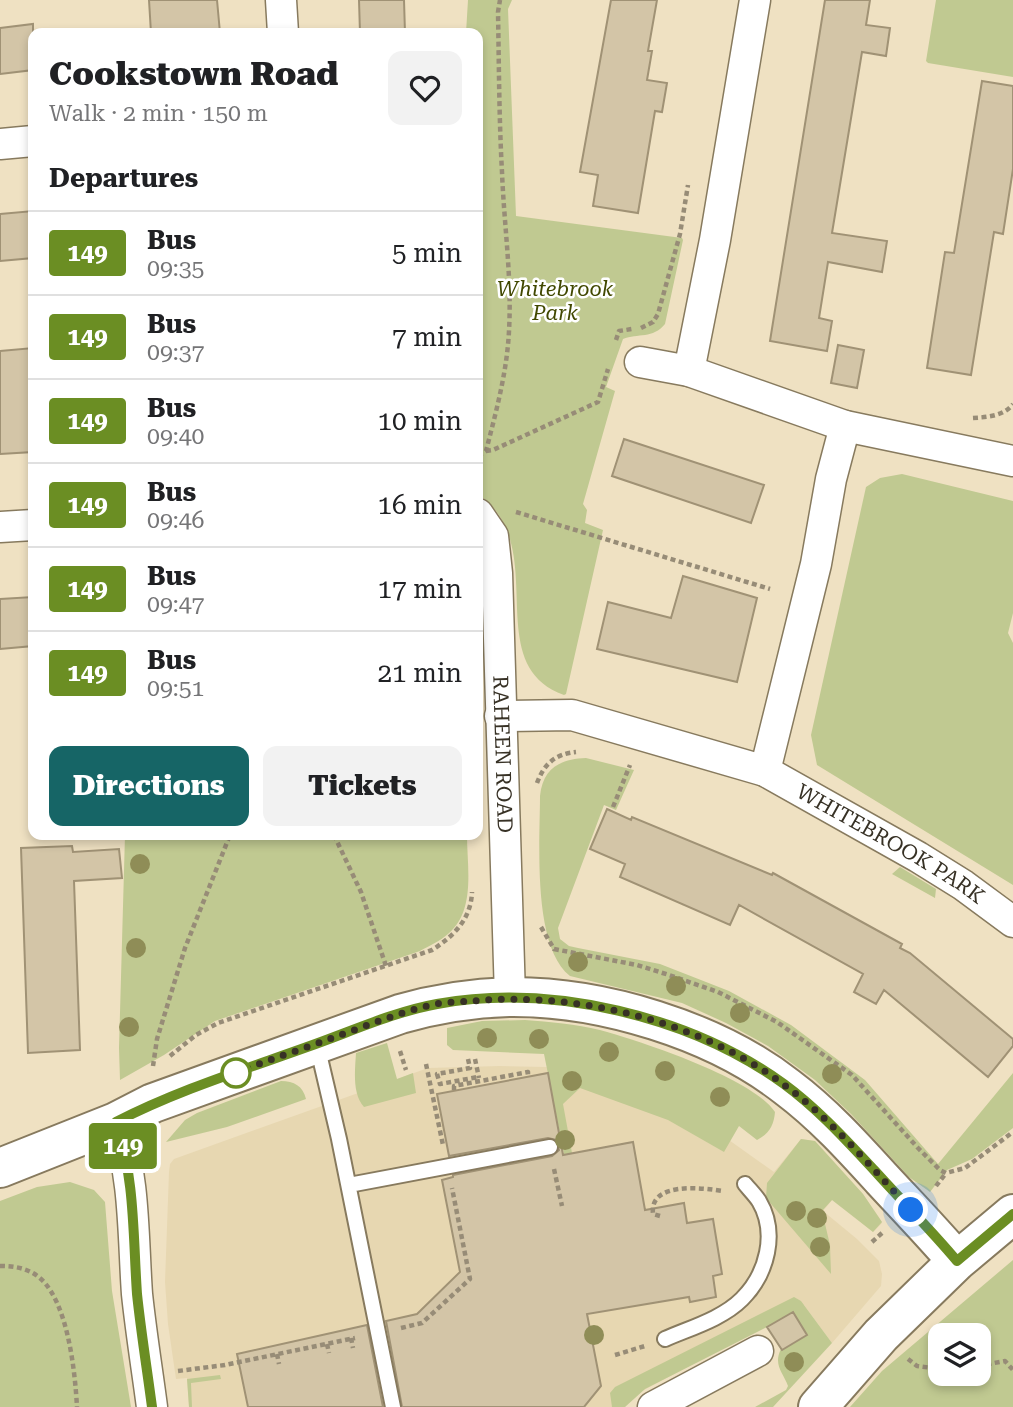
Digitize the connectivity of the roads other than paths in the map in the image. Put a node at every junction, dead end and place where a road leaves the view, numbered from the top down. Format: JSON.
{"nodes":[{"id":1,"x":281,"y":0,"type":"edge"},
{"id":2,"x":755,"y":0,"type":"edge"},
{"id":3,"x":284,"y":28,"type":"edge"},
{"id":4,"x":28,"y":141,"type":"edge"},
{"id":5,"x":0,"y":144,"type":"edge"},
{"id":6,"x":640,"y":362,"type":"dead end"},
{"id":7,"x":689,"y":371,"type":"junction"},
{"id":8,"x":845,"y":426,"type":"junction"},
{"id":9,"x":1013,"y":461,"type":"edge"},
{"id":10,"x":483,"y":521,"type":"edge"},
{"id":11,"x":28,"y":525,"type":"edge"},
{"id":12,"x":0,"y":527,"type":"edge"},
{"id":13,"x":500,"y":716,"type":"junction"},
{"id":14,"x":765,"y":771,"type":"junction"},
{"id":15,"x":1013,"y":922,"type":"edge"},
{"id":16,"x":510,"y":997,"type":"junction"},
{"id":17,"x":317,"y":1044,"type":"junction"},
{"id":18,"x":116,"y":1122,"type":"junction"},
{"id":19,"x":550,"y":1147,"type":"road end"},
{"id":20,"x":0,"y":1168,"type":"edge"},
{"id":21,"x":745,"y":1184,"type":"road end"},
{"id":22,"x":349,"y":1185,"type":"junction"},
{"id":23,"x":1013,"y":1214,"type":"edge"},
{"id":24,"x":957,"y":1261,"type":"junction"},
{"id":25,"x":665,"y":1339,"type":"dead end"},
{"id":26,"x":758,"y":1350,"type":"dead end"},
{"id":27,"x":152,"y":1407,"type":"edge"},
{"id":28,"x":393,"y":1407,"type":"edge"},
{"id":29,"x":653,"y":1407,"type":"edge"},
{"id":30,"x":818,"y":1407,"type":"edge"}],
"edges":[{"from":1,"to":3,"type":"street"},
{"from":2,"to":7,"type":"street"},
{"from":4,"to":5,"type":"street"},
{"from":6,"to":7,"type":"street"},
{"from":7,"to":8,"type":"street"},
{"from":8,"to":9,"type":"street"},
{"from":8,"to":14,"type":"street"},
{"from":10,"to":13,"type":"street","name":"RAHEEN ROAD"},
{"from":11,"to":12,"type":"street"},
{"from":13,"to":14,"type":"street","name":"WHITEBROOK PARK"},
{"from":13,"to":16,"type":"street","name":"RAHEEN ROAD"},
{"from":14,"to":15,"type":"street","name":"WHITEBROOK PARK"},
{"from":16,"to":17,"type":"street"},
{"from":16,"to":24,"type":"street"},
{"from":17,"to":18,"type":"street"},
{"from":17,"to":22,"type":"lane"},
{"from":18,"to":20,"type":"street"},
{"from":18,"to":27,"type":"street"},
{"from":19,"to":22,"type":"lane"},
{"from":21,"to":25,"type":"lane"},
{"from":22,"to":28,"type":"lane"},
{"from":23,"to":24,"type":"street"},
{"from":24,"to":30,"type":"street"},
{"from":26,"to":29,"type":"street"}]}
